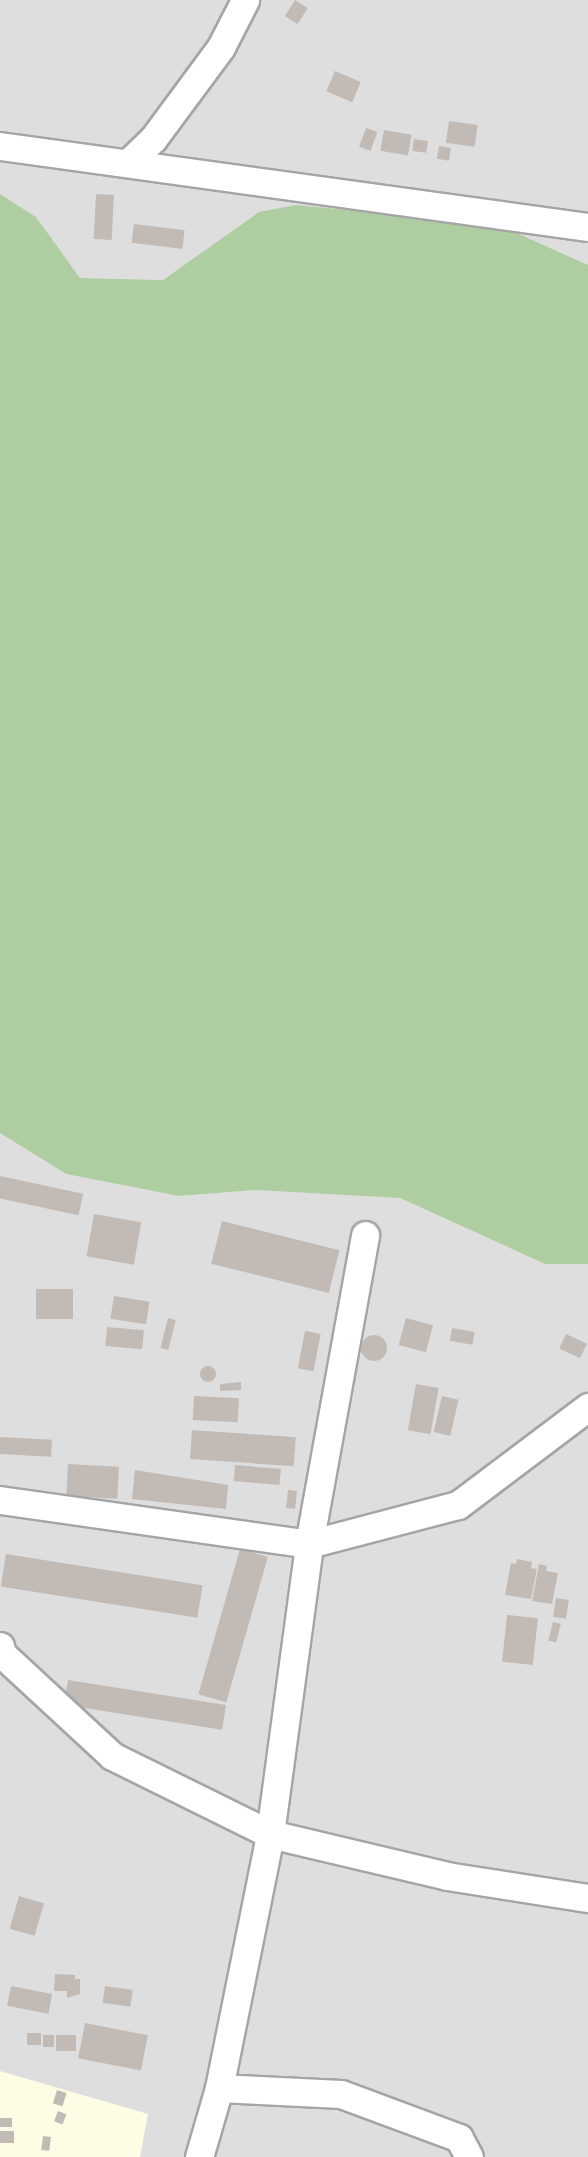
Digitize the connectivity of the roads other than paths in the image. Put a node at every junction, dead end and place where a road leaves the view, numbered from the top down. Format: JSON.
{"nodes":[{"id":1,"x":245,"y":0,"type":"edge"},
{"id":2,"x":0,"y":146,"type":"edge"},
{"id":3,"x":129,"y":164,"type":"junction"},
{"id":4,"x":588,"y":227,"type":"edge"},
{"id":5,"x":365,"y":1235,"type":"dead end"},
{"id":6,"x":588,"y":1407,"type":"edge"},
{"id":7,"x":0,"y":1500,"type":"edge"},
{"id":8,"x":309,"y":1544,"type":"junction"},
{"id":9,"x":0,"y":1646,"type":"edge"},
{"id":10,"x":270,"y":1834,"type":"junction"},
{"id":11,"x":588,"y":1898,"type":"edge"},
{"id":12,"x":219,"y":2088,"type":"junction"},
{"id":13,"x":198,"y":2157,"type":"edge"},
{"id":14,"x":469,"y":2157,"type":"edge"}],
"edges":[{"from":1,"to":3,"type":"street"},
{"from":2,"to":3,"type":"street"},
{"from":3,"to":4,"type":"street"},
{"from":5,"to":8,"type":"street"},
{"from":6,"to":8,"type":"street"},
{"from":7,"to":8,"type":"street"},
{"from":8,"to":10,"type":"street"},
{"from":9,"to":10,"type":"street"},
{"from":10,"to":11,"type":"street"},
{"from":10,"to":12,"type":"street"},
{"from":12,"to":13,"type":"street"},
{"from":12,"to":14,"type":"street"}]}
